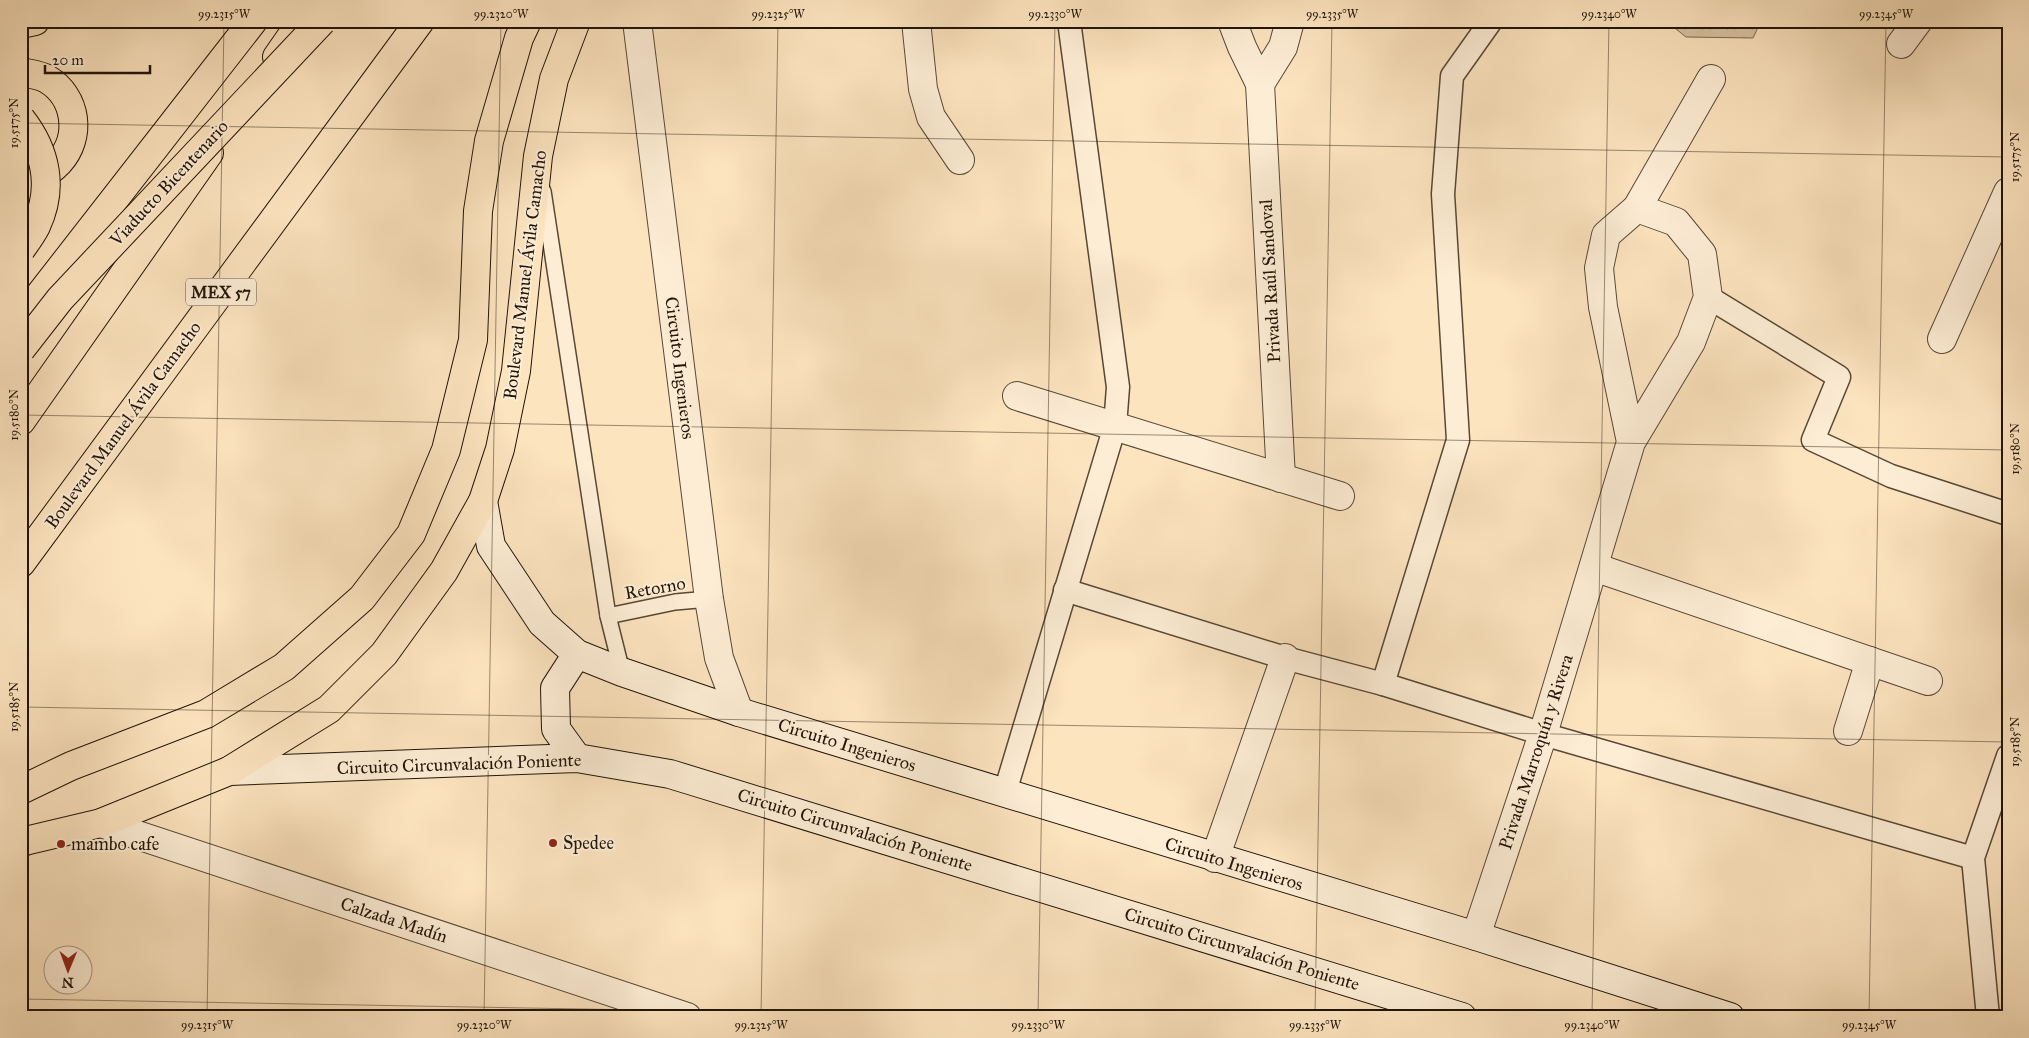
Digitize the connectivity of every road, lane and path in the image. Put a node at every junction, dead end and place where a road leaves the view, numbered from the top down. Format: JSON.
{"nodes":[{"id":1,"x":35,"y":21,"type":"edge"},
{"id":2,"x":240,"y":21,"type":"edge"},
{"id":3,"x":253,"y":21,"type":"edge"},
{"id":4,"x":302,"y":21,"type":"edge"},
{"id":5,"x":322,"y":21,"type":"edge"},
{"id":6,"x":420,"y":21,"type":"edge"},
{"id":7,"x":576,"y":21,"type":"edge"},
{"id":8,"x":637,"y":21,"type":"edge"},
{"id":9,"x":916,"y":21,"type":"edge"},
{"id":10,"x":1069,"y":21,"type":"edge"},
{"id":11,"x":1232,"y":21,"type":"edge"},
{"id":12,"x":1290,"y":21,"type":"edge"},
{"id":13,"x":1491,"y":21,"type":"edge"},
{"id":14,"x":1918,"y":21,"type":"edge"},
{"id":15,"x":21,"y":24,"type":"edge"},
{"id":16,"x":523,"y":30,"type":"edge"},
{"id":17,"x":1901,"y":44,"type":"dead end"},
{"id":18,"x":21,"y":72,"type":"edge"},
{"id":19,"x":1711,"y":79,"type":"dead end"},
{"id":20,"x":1260,"y":84,"type":"junction"},
{"id":21,"x":21,"y":119,"type":"edge"},
{"id":22,"x":538,"y":156,"type":"junction"},
{"id":23,"x":960,"y":160,"type":"dead end"},
{"id":24,"x":21,"y":189,"type":"edge"},
{"id":25,"x":2008,"y":192,"type":"edge"},
{"id":26,"x":1637,"y":208,"type":"junction"},
{"id":27,"x":21,"y":249,"type":"edge"},
{"id":28,"x":1708,"y":297,"type":"junction"},
{"id":29,"x":21,"y":302,"type":"edge"},
{"id":30,"x":21,"y":319,"type":"edge"},
{"id":31,"x":1942,"y":338,"type":"dead end"},
{"id":32,"x":21,"y":349,"type":"edge"},
{"id":33,"x":1017,"y":396,"type":"dead end"},
{"id":34,"x":21,"y":421,"type":"edge"},
{"id":35,"x":1115,"y":426,"type":"junction"},
{"id":36,"x":1631,"y":442,"type":"junction"},
{"id":37,"x":1281,"y":478,"type":"junction"},
{"id":38,"x":1340,"y":496,"type":"dead end"},
{"id":39,"x":482,"y":501,"type":"junction"},
{"id":40,"x":2008,"y":514,"type":"edge"},
{"id":41,"x":21,"y":563,"type":"edge"},
{"id":42,"x":1594,"y":567,"type":"junction"},
{"id":43,"x":1065,"y":590,"type":"junction"},
{"id":44,"x":709,"y":599,"type":"junction"},
{"id":45,"x":608,"y":616,"type":"junction"},
{"id":46,"x":577,"y":654,"type":"junction"},
{"id":47,"x":1285,"y":658,"type":"junction"},
{"id":48,"x":1870,"y":661,"type":"junction"},
{"id":49,"x":622,"y":672,"type":"junction"},
{"id":50,"x":1928,"y":681,"type":"dead end"},
{"id":51,"x":1383,"y":684,"type":"junction"},
{"id":52,"x":739,"y":712,"type":"junction"},
{"id":53,"x":1848,"y":731,"type":"dead end"},
{"id":54,"x":1543,"y":734,"type":"junction"},
{"id":55,"x":2008,"y":756,"type":"edge"},
{"id":56,"x":577,"y":758,"type":"junction"},
{"id":57,"x":229,"y":771,"type":"junction"},
{"id":58,"x":21,"y":790,"type":"edge"},
{"id":59,"x":1005,"y":792,"type":"junction"},
{"id":60,"x":101,"y":824,"type":"junction"},
{"id":61,"x":21,"y":843,"type":"edge"},
{"id":62,"x":1215,"y":858,"type":"junction"},
{"id":63,"x":1972,"y":858,"type":"junction"},
{"id":64,"x":1476,"y":936,"type":"junction"},
{"id":65,"x":687,"y":1017,"type":"edge"},
{"id":66,"x":1462,"y":1017,"type":"edge"},
{"id":67,"x":1730,"y":1017,"type":"edge"},
{"id":68,"x":1988,"y":1017,"type":"edge"}],
"edges":[{"from":1,"to":15,"type":"main road"},
{"from":2,"to":29,"type":"main road"},
{"from":3,"to":30,"type":"main road"},
{"from":4,"to":34,"type":"main road"},
{"from":5,"to":32,"type":"main road","name":"Viaducto Bicentenario","bridge":true},
{"from":6,"to":41,"type":"main road","name":"Boulevard Manuel Ávila Camacho","number":"MEX 57"},
{"from":7,"to":22,"type":"main road","name":"Boulevard Manuel Ávila Camacho"},
{"from":8,"to":44,"type":"street","name":"Circuito Ingenieros"},
{"from":9,"to":23,"type":"street"},
{"from":10,"to":35,"type":"street"},
{"from":11,"to":20,"type":"street"},
{"from":12,"to":20,"type":"street"},
{"from":13,"to":51,"type":"street"},
{"from":14,"to":17,"type":"street"},
{"from":16,"to":58,"type":"main road"},
{"from":18,"to":24,"type":"main road"},
{"from":19,"to":26,"type":"street","name":"Privada Marroquín y Rivera"},
{"from":20,"to":37,"type":"street","name":"Privada Raúl Sandoval"},
{"from":21,"to":27,"type":"main road","bridge":true},
{"from":22,"to":39,"type":"main road","name":"Boulevard Manuel Ávila Camacho"},
{"from":22,"to":45,"type":"lane"},
{"from":25,"to":31,"type":"street"},
{"from":26,"to":28,"type":"street","name":"Privada Marroquín y Rivera"},
{"from":26,"to":36,"type":"street","name":"Privada Marroquín y Rivera"},
{"from":28,"to":36,"type":"street","name":"Privada Marroquín y Rivera"},
{"from":28,"to":40,"type":"street"},
{"from":33,"to":35,"type":"street"},
{"from":35,"to":37,"type":"street"},
{"from":35,"to":43,"type":"street"},
{"from":36,"to":42,"type":"street","name":"Privada Marroquín y Rivera"},
{"from":37,"to":38,"type":"street"},
{"from":39,"to":46,"type":"street","name":"Circuito Ingenieros"},
{"from":39,"to":57,"type":"main road","name":"Boulevard Manuel Ávila Camacho"},
{"from":42,"to":48,"type":"street"},
{"from":42,"to":54,"type":"street","name":"Privada Marroquín y Rivera"},
{"from":43,"to":47,"type":"street"},
{"from":43,"to":59,"type":"street"},
{"from":44,"to":45,"type":"lane","name":"Retorno"},
{"from":44,"to":52,"type":"street","name":"Circuito Ingenieros"},
{"from":45,"to":49,"type":"lane"},
{"from":46,"to":49,"type":"street","name":"Circuito Ingenieros"},
{"from":46,"to":56,"type":"street"},
{"from":47,"to":51,"type":"street"},
{"from":47,"to":62,"type":"street"},
{"from":48,"to":50,"type":"street"},
{"from":48,"to":53,"type":"street"},
{"from":49,"to":52,"type":"street","name":"Circuito Ingenieros"},
{"from":51,"to":54,"type":"street"},
{"from":52,"to":59,"type":"street","name":"Circuito Ingenieros"},
{"from":54,"to":63,"type":"street"},
{"from":54,"to":64,"type":"street","name":"Privada Marroquín y Rivera"},
{"from":55,"to":63,"type":"street"},
{"from":56,"to":57,"type":"street","name":"Circuito Circunvalación Poniente"},
{"from":56,"to":66,"type":"street","name":"Circuito Circunvalación Poniente"},
{"from":57,"to":60,"type":"main road","name":"Boulevard Manuel Ávila Camacho"},
{"from":59,"to":62,"type":"street","name":"Circuito Ingenieros"},
{"from":60,"to":61,"type":"main road","name":"Boulevard Manuel Ávila Camacho"},
{"from":60,"to":65,"type":"street","name":"Calzada Madín"},
{"from":62,"to":64,"type":"street","name":"Circuito Ingenieros"},
{"from":63,"to":68,"type":"street"},
{"from":64,"to":67,"type":"street","name":"Circuito Ingenieros"}]}
